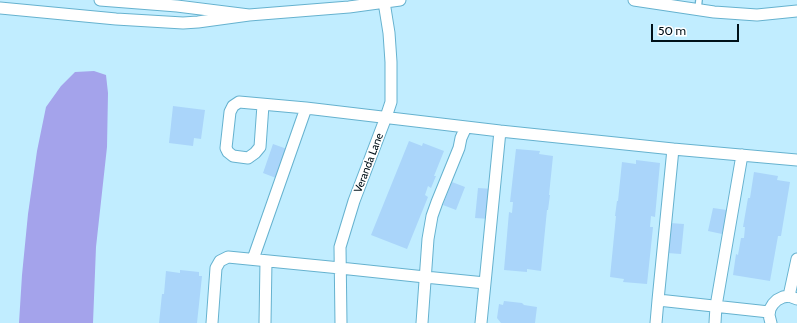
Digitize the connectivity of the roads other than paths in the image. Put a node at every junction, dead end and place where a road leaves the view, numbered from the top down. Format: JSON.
{"nodes":[{"id":1,"x":100,"y":0,"type":"edge"},
{"id":2,"x":400,"y":0,"type":"edge"},
{"id":3,"x":634,"y":0,"type":"edge"},
{"id":4,"x":384,"y":1,"type":"edge"},
{"id":5,"x":698,"y":5,"type":"edge"},
{"id":6,"x":0,"y":8,"type":"edge"},
{"id":7,"x":797,"y":11,"type":"edge"},
{"id":8,"x":248,"y":15,"type":"junction"},
{"id":9,"x":263,"y":105,"type":"junction"},
{"id":10,"x":306,"y":108,"type":"junction"},
{"id":11,"x":386,"y":117,"type":"junction"},
{"id":12,"x":466,"y":127,"type":"junction"},
{"id":13,"x":500,"y":131,"type":"junction"},
{"id":14,"x":673,"y":149,"type":"junction"},
{"id":15,"x":742,"y":155,"type":"junction"},
{"id":16,"x":797,"y":160,"type":"edge"},
{"id":17,"x":253,"y":259,"type":"junction"},
{"id":18,"x":797,"y":259,"type":"edge"},
{"id":19,"x":266,"y":261,"type":"junction"},
{"id":20,"x":340,"y":268,"type":"junction"},
{"id":21,"x":425,"y":277,"type":"junction"},
{"id":22,"x":485,"y":283,"type":"junction"},
{"id":23,"x":793,"y":298,"type":"edge"},
{"id":24,"x":658,"y":300,"type":"junction"},
{"id":25,"x":716,"y":306,"type":"junction"},
{"id":26,"x":770,"y":318,"type":"edge"},
{"id":27,"x":212,"y":323,"type":"edge"},
{"id":28,"x":265,"y":323,"type":"edge"},
{"id":29,"x":341,"y":323,"type":"edge"},
{"id":30,"x":422,"y":323,"type":"edge"},
{"id":31,"x":481,"y":323,"type":"edge"},
{"id":32,"x":656,"y":323,"type":"edge"},
{"id":33,"x":715,"y":323,"type":"edge"}],
"edges":[{"from":1,"to":8,"type":"street"},
{"from":2,"to":4,"type":"street"},
{"from":3,"to":5,"type":"street"},
{"from":4,"to":8,"type":"street"},
{"from":4,"to":11,"type":"street","name":"Veranda Lane"},
{"from":5,"to":7,"type":"street"},
{"from":6,"to":8,"type":"street"},
{"from":9,"to":9,"type":"street"},
{"from":9,"to":10,"type":"street"},
{"from":10,"to":11,"type":"street"},
{"from":10,"to":17,"type":"street"},
{"from":11,"to":12,"type":"street"},
{"from":11,"to":20,"type":"street","name":"Veranda Lane"},
{"from":12,"to":13,"type":"street"},
{"from":12,"to":21,"type":"street"},
{"from":13,"to":14,"type":"street"},
{"from":13,"to":22,"type":"street"},
{"from":14,"to":15,"type":"street"},
{"from":14,"to":24,"type":"street"},
{"from":15,"to":16,"type":"street"},
{"from":15,"to":25,"type":"street"},
{"from":17,"to":19,"type":"street"},
{"from":17,"to":27,"type":"street"},
{"from":18,"to":23,"type":"street"},
{"from":19,"to":20,"type":"street"},
{"from":19,"to":28,"type":"street"},
{"from":20,"to":21,"type":"street"},
{"from":20,"to":29,"type":"street","name":"Veranda Lane"},
{"from":21,"to":22,"type":"street"},
{"from":21,"to":30,"type":"street"},
{"from":22,"to":31,"type":"street"},
{"from":23,"to":26,"type":"street"},
{"from":24,"to":25,"type":"street"},
{"from":24,"to":32,"type":"street"},
{"from":25,"to":26,"type":"street"},
{"from":25,"to":33,"type":"street"}]}
